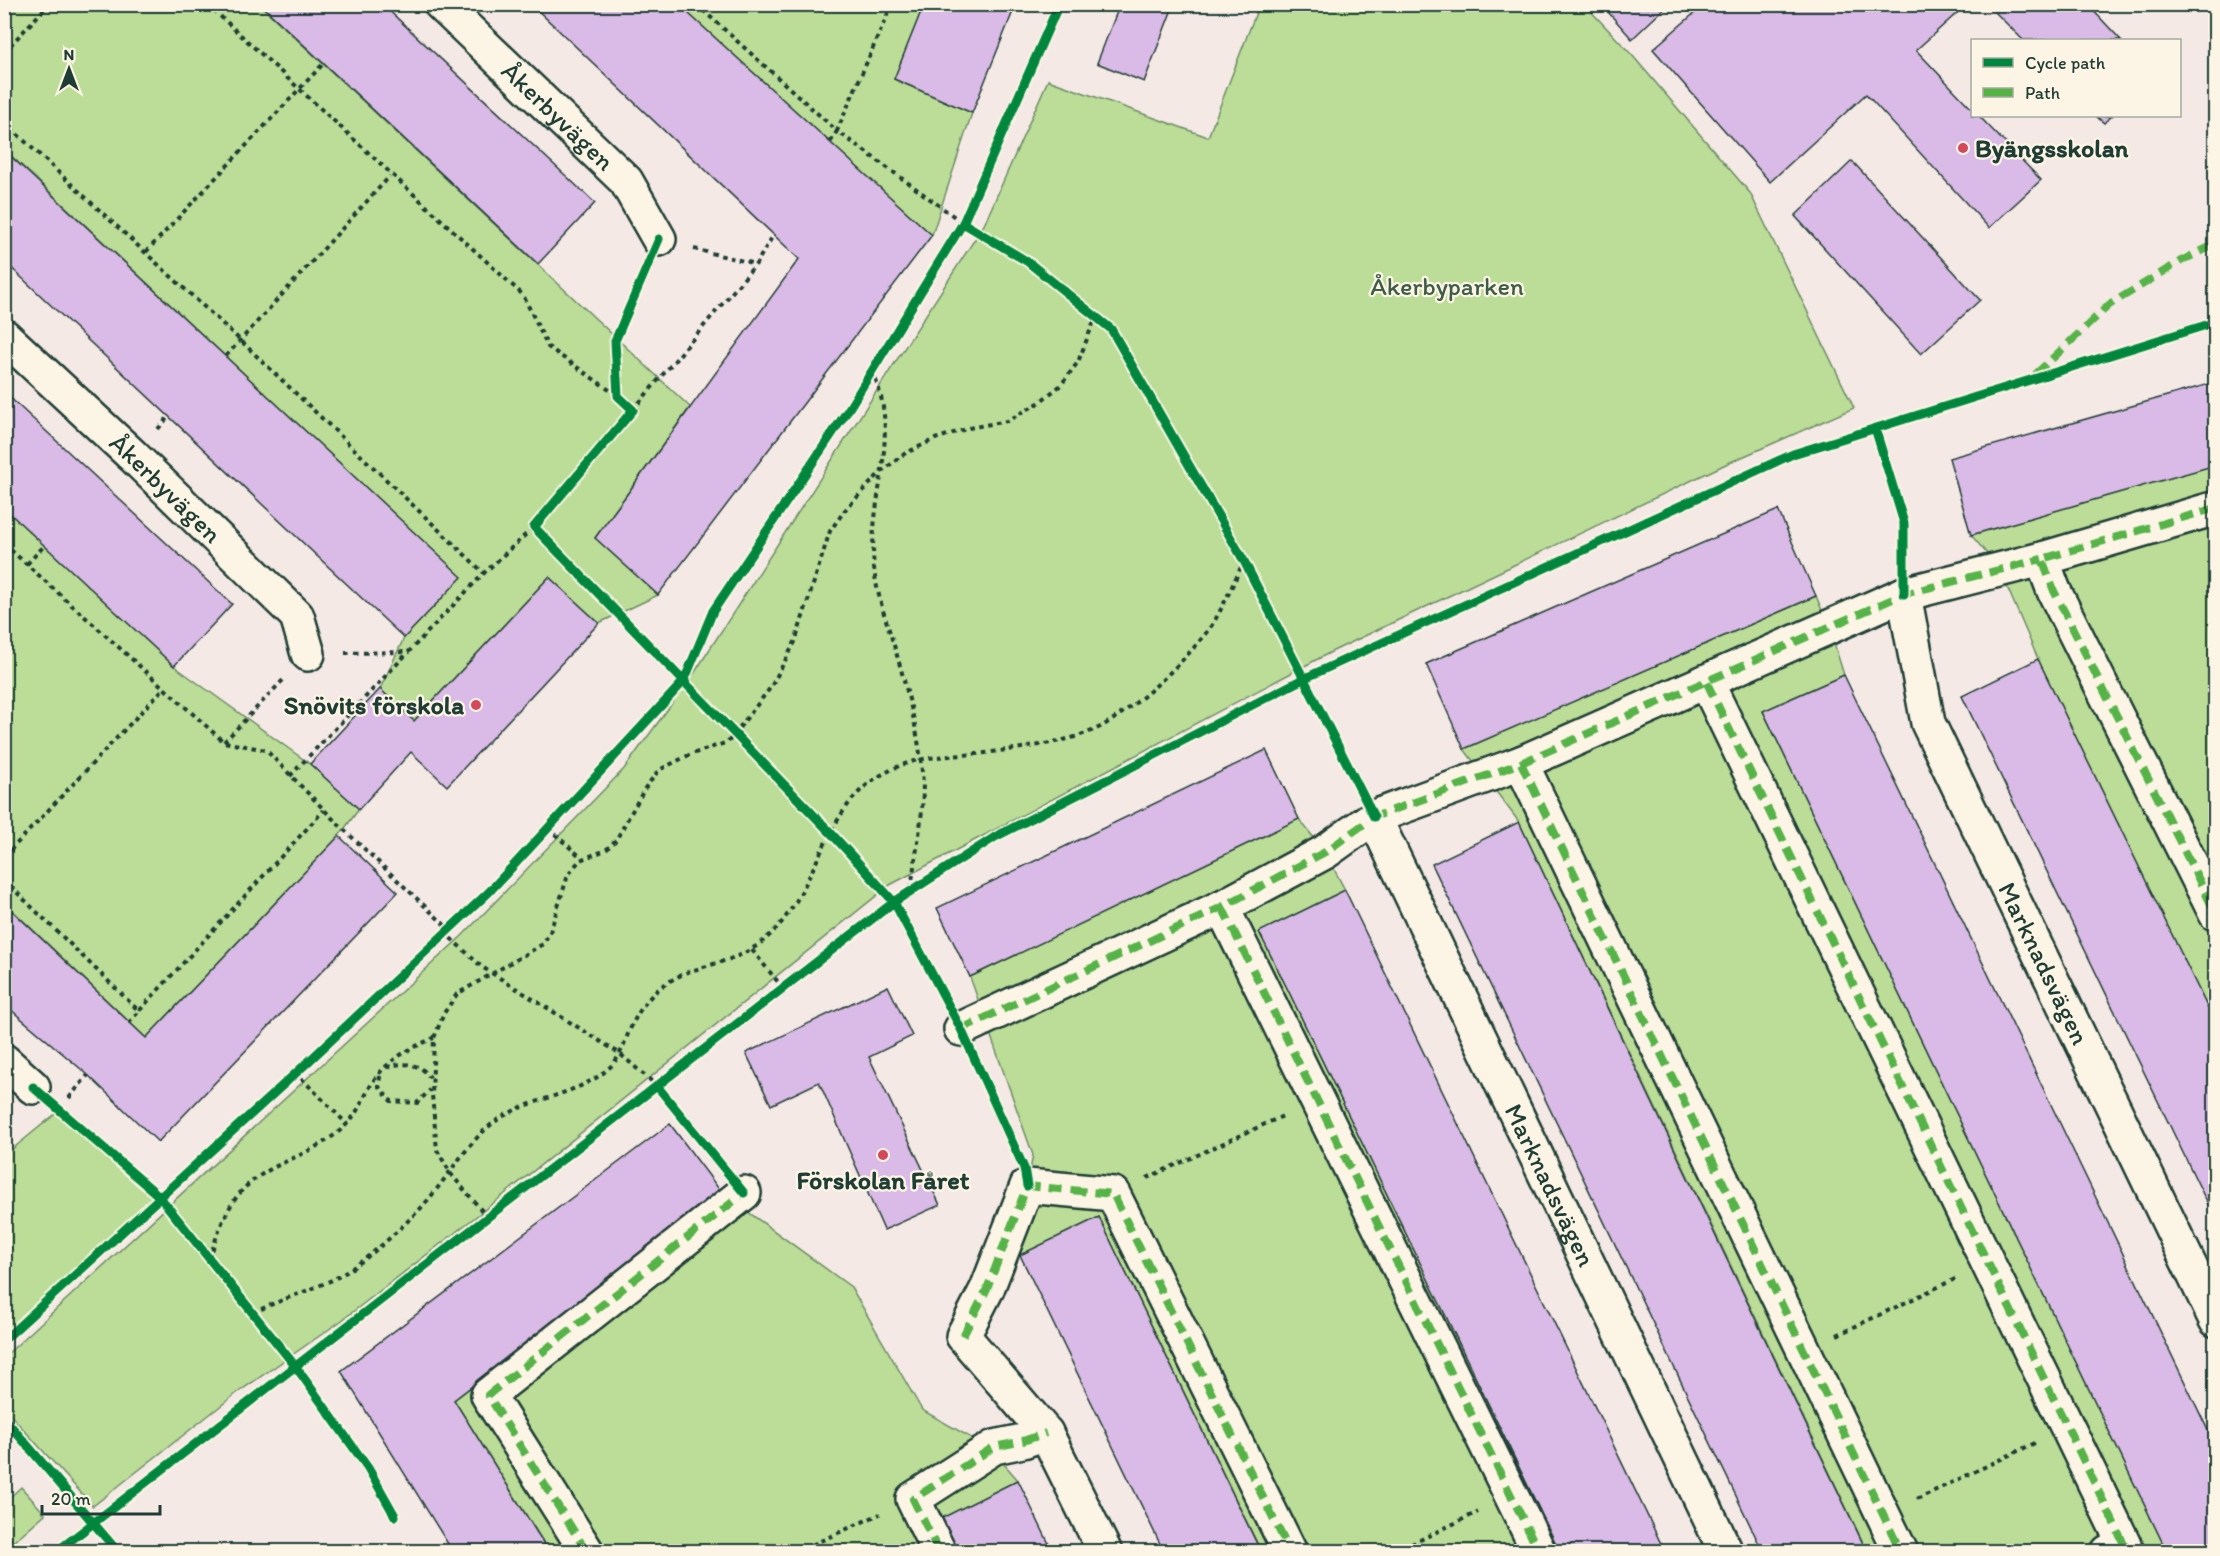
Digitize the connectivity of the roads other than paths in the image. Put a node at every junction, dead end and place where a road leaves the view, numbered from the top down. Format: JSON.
{"nodes":[{"id":1,"x":441,"y":4,"type":"edge"},
{"id":2,"x":659,"y":239,"type":"road end"},
{"id":3,"x":4,"y":336,"type":"edge"},
{"id":4,"x":2216,"y":508,"type":"edge"},
{"id":5,"x":2042,"y":559,"type":"junction"},
{"id":6,"x":1904,"y":594,"type":"junction"},
{"id":7,"x":308,"y":654,"type":"road end"},
{"id":8,"x":1707,"y":683,"type":"junction"},
{"id":9,"x":1521,"y":764,"type":"junction"},
{"id":10,"x":1374,"y":817,"type":"junction"},
{"id":11,"x":1222,"y":907,"type":"junction"},
{"id":12,"x":2216,"y":914,"type":"edge"},
{"id":13,"x":961,"y":1029,"type":"road end"},
{"id":14,"x":4,"y":1061,"type":"edge"},
{"id":15,"x":33,"y":1087,"type":"road end"},
{"id":16,"x":744,"y":1193,"type":"dead end"},
{"id":17,"x":2216,"y":1320,"type":"edge"},
{"id":18,"x":1046,"y":1433,"type":"junction"},
{"id":19,"x":587,"y":1551,"type":"edge"},
{"id":20,"x":939,"y":1551,"type":"edge"},
{"id":21,"x":1105,"y":1551,"type":"edge"},
{"id":22,"x":1290,"y":1551,"type":"edge"},
{"id":23,"x":1539,"y":1551,"type":"edge"},
{"id":24,"x":1726,"y":1551,"type":"edge"},
{"id":25,"x":1901,"y":1551,"type":"edge"},
{"id":26,"x":2108,"y":1551,"type":"edge"}],
"edges":[{"from":1,"to":2,"type":"street","name":"Åkerbyvägen"},
{"from":3,"to":7,"type":"street","name":"Åkerbyvägen"},
{"from":4,"to":5,"type":"street"},
{"from":5,"to":6,"type":"street"},
{"from":5,"to":12,"type":"street"},
{"from":6,"to":8,"type":"street"},
{"from":6,"to":17,"type":"street","name":"Marknadsvägen"},
{"from":8,"to":9,"type":"street"},
{"from":8,"to":26,"type":"street"},
{"from":9,"to":10,"type":"street"},
{"from":9,"to":25,"type":"street"},
{"from":10,"to":11,"type":"street"},
{"from":10,"to":24,"type":"street","name":"Marknadsvägen"},
{"from":11,"to":13,"type":"street"},
{"from":11,"to":23,"type":"street"},
{"from":14,"to":15,"type":"street"},
{"from":16,"to":19,"type":"street"},
{"from":18,"to":20,"type":"street"},
{"from":18,"to":21,"type":"street"},
{"from":18,"to":22,"type":"street"}]}
